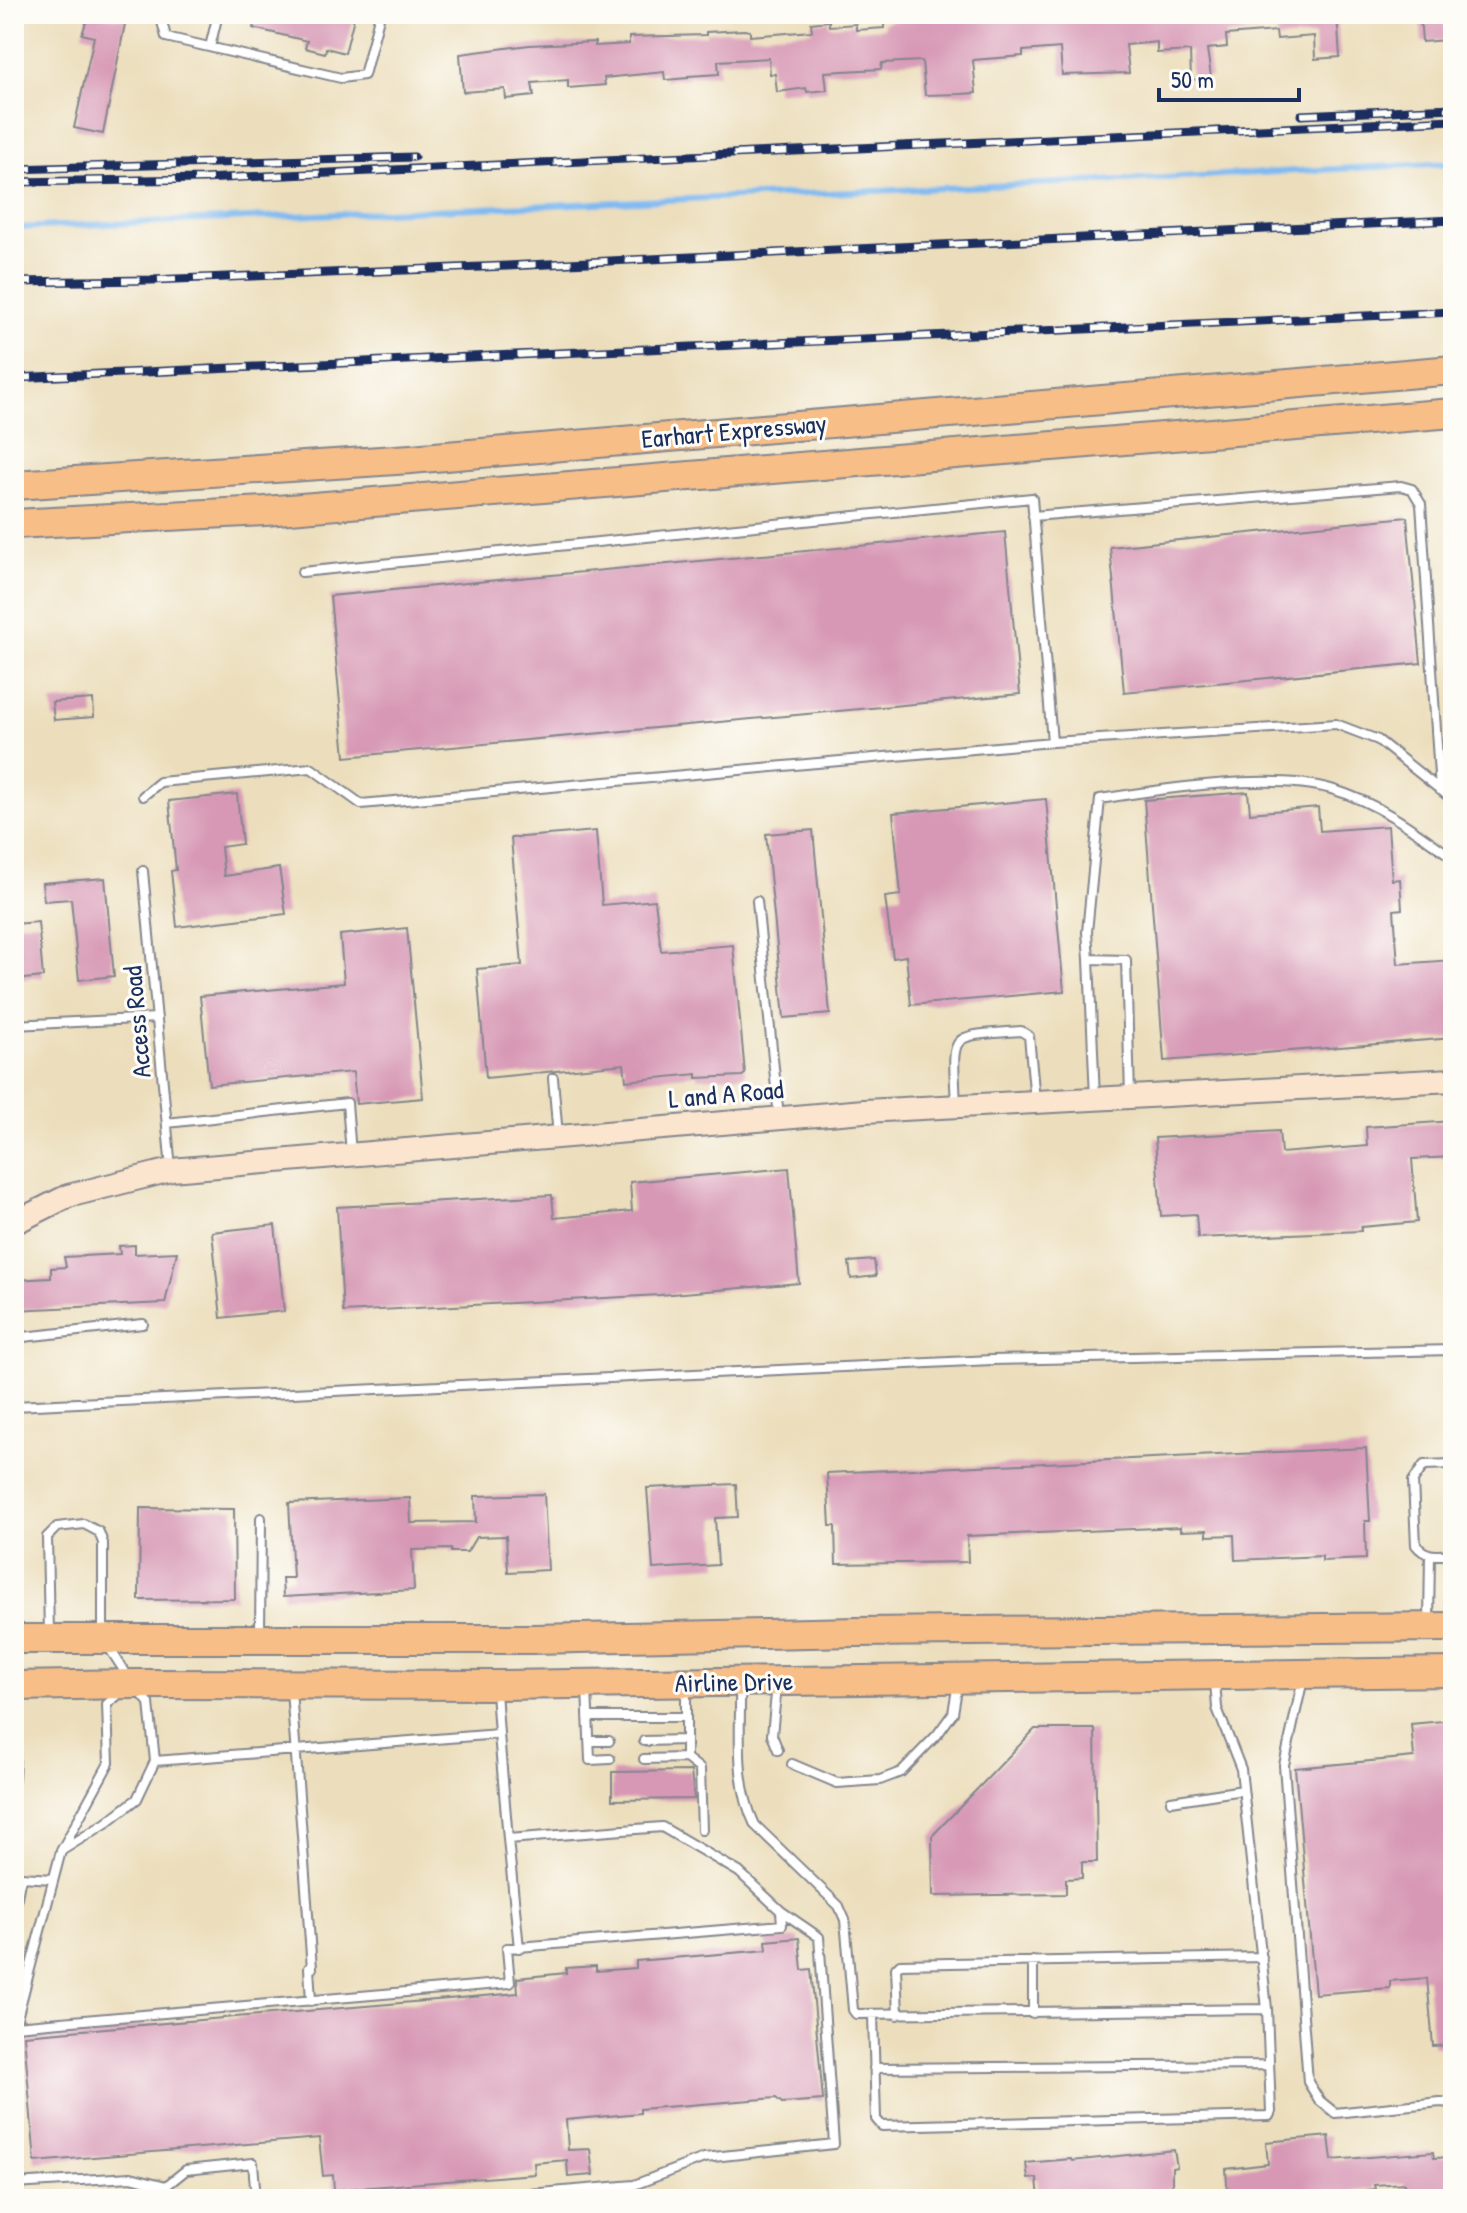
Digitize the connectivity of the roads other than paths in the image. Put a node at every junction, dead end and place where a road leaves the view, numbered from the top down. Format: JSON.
{"nodes":[{"id":1,"x":160,"y":14,"type":"edge"},
{"id":2,"x":218,"y":14,"type":"edge"},
{"id":3,"x":380,"y":14,"type":"edge"},
{"id":4,"x":210,"y":47,"type":"junction"},
{"id":5,"x":1453,"y":370,"type":"edge"},
{"id":6,"x":1453,"y":413,"type":"edge"},
{"id":7,"x":14,"y":485,"type":"edge"},
{"id":8,"x":1033,"y":516,"type":"junction"},
{"id":9,"x":14,"y":524,"type":"edge"},
{"id":10,"x":302,"y":572,"type":"dead end"},
{"id":11,"x":1052,"y":742,"type":"junction"},
{"id":12,"x":1440,"y":790,"type":"junction"},
{"id":13,"x":143,"y":796,"type":"dead end"},
{"id":14,"x":1453,"y":800,"type":"edge"},
{"id":15,"x":1453,"y":858,"type":"edge"},
{"id":16,"x":143,"y":871,"type":"dead end"},
{"id":17,"x":757,"y":901,"type":"dead end"},
{"id":18,"x":1089,"y":959,"type":"junction"},
{"id":19,"x":157,"y":1018,"type":"junction"},
{"id":20,"x":14,"y":1025,"type":"edge"},
{"id":21,"x":553,"y":1078,"type":"dead end"},
{"id":22,"x":1453,"y":1080,"type":"edge"},
{"id":23,"x":1131,"y":1096,"type":"junction"},
{"id":24,"x":1095,"y":1098,"type":"junction"},
{"id":25,"x":1035,"y":1102,"type":"junction"},
{"id":26,"x":956,"y":1106,"type":"junction"},
{"id":27,"x":779,"y":1118,"type":"junction"},
{"id":28,"x":167,"y":1123,"type":"junction"},
{"id":29,"x":558,"y":1137,"type":"junction"},
{"id":30,"x":351,"y":1155,"type":"junction"},
{"id":31,"x":171,"y":1170,"type":"junction"},
{"id":32,"x":14,"y":1223,"type":"edge"},
{"id":33,"x":143,"y":1324,"type":"dead end"},
{"id":34,"x":14,"y":1338,"type":"edge"},
{"id":35,"x":1453,"y":1350,"type":"edge"},
{"id":36,"x":14,"y":1406,"type":"edge"},
{"id":37,"x":1453,"y":1464,"type":"edge"},
{"id":38,"x":261,"y":1518,"type":"dead end"},
{"id":39,"x":1453,"y":1554,"type":"edge"},
{"id":40,"x":1430,"y":1555,"type":"junction"},
{"id":41,"x":1440,"y":1627,"type":"edge"},
{"id":42,"x":666,"y":1636,"type":"junction"},
{"id":43,"x":49,"y":1638,"type":"junction"},
{"id":44,"x":103,"y":1638,"type":"junction"},
{"id":45,"x":260,"y":1638,"type":"junction"},
{"id":46,"x":14,"y":1639,"type":"edge"},
{"id":47,"x":1453,"y":1672,"type":"edge"},
{"id":48,"x":1304,"y":1674,"type":"junction"},
{"id":49,"x":1215,"y":1675,"type":"junction"},
{"id":50,"x":959,"y":1678,"type":"junction"},
{"id":51,"x":740,"y":1681,"type":"junction"},
{"id":52,"x":778,"y":1681,"type":"junction"},
{"id":53,"x":676,"y":1682,"type":"junction"},
{"id":54,"x":587,"y":1683,"type":"junction"},
{"id":55,"x":133,"y":1684,"type":"junction"},
{"id":56,"x":291,"y":1685,"type":"junction"},
{"id":57,"x":496,"y":1685,"type":"junction"},
{"id":58,"x":16,"y":1686,"type":"edge"},
{"id":59,"x":588,"y":1717,"type":"junction"},
{"id":60,"x":686,"y":1717,"type":"junction"},
{"id":61,"x":499,"y":1734,"type":"junction"},
{"id":62,"x":686,"y":1740,"type":"junction"},
{"id":63,"x":589,"y":1741,"type":"junction"},
{"id":64,"x":609,"y":1741,"type":"dead end"},
{"id":65,"x":644,"y":1741,"type":"dead end"},
{"id":66,"x":778,"y":1750,"type":"dead end"},
{"id":67,"x":294,"y":1751,"type":"junction"},
{"id":68,"x":686,"y":1758,"type":"junction"},
{"id":69,"x":610,"y":1759,"type":"dead end"},
{"id":70,"x":644,"y":1759,"type":"dead end"},
{"id":71,"x":155,"y":1761,"type":"junction"},
{"id":72,"x":792,"y":1764,"type":"dead end"},
{"id":73,"x":14,"y":1779,"type":"edge"},
{"id":74,"x":1243,"y":1790,"type":"junction"},
{"id":75,"x":1171,"y":1801,"type":"dead end"},
{"id":76,"x":702,"y":1830,"type":"dead end"},
{"id":77,"x":508,"y":1839,"type":"junction"},
{"id":78,"x":61,"y":1851,"type":"junction"},
{"id":79,"x":18,"y":1876,"type":"edge"},
{"id":80,"x":53,"y":1879,"type":"junction"},
{"id":81,"x":781,"y":1911,"type":"junction"},
{"id":82,"x":14,"y":1912,"type":"edge"},
{"id":83,"x":519,"y":1948,"type":"junction"},
{"id":84,"x":1262,"y":1957,"type":"junction"},
{"id":85,"x":1033,"y":1961,"type":"junction"},
{"id":86,"x":311,"y":2001,"type":"junction"},
{"id":87,"x":1267,"y":2009,"type":"junction"},
{"id":88,"x":1033,"y":2013,"type":"junction"},
{"id":89,"x":873,"y":2015,"type":"junction"},
{"id":90,"x":898,"y":2015,"type":"junction"},
{"id":91,"x":15,"y":2030,"type":"edge"},
{"id":92,"x":1269,"y":2065,"type":"junction"},
{"id":93,"x":874,"y":2068,"type":"junction"},
{"id":94,"x":1453,"y":2103,"type":"edge"},
{"id":95,"x":14,"y":2184,"type":"edge"},
{"id":96,"x":256,"y":2199,"type":"edge"},
{"id":97,"x":469,"y":2199,"type":"edge"}],
"edges":[{"from":1,"to":4,"type":"lane"},
{"from":2,"to":4,"type":"lane"},
{"from":3,"to":4,"type":"lane"},
{"from":5,"to":7,"type":"highway","name":"Earhart Expressway"},
{"from":6,"to":9,"type":"highway","name":"Earhart Expressway"},
{"from":8,"to":10,"type":"lane"},
{"from":8,"to":11,"type":"lane"},
{"from":8,"to":12,"type":"lane"},
{"from":11,"to":12,"type":"lane"},
{"from":11,"to":13,"type":"lane"},
{"from":12,"to":14,"type":"lane"},
{"from":15,"to":18,"type":"lane"},
{"from":16,"to":19,"type":"lane","name":"Access Road"},
{"from":17,"to":27,"type":"lane"},
{"from":18,"to":23,"type":"lane"},
{"from":18,"to":24,"type":"lane"},
{"from":19,"to":20,"type":"lane"},
{"from":19,"to":28,"type":"lane","name":"Access Road"},
{"from":21,"to":29,"type":"lane"},
{"from":22,"to":23,"type":"street","name":"L and A Road"},
{"from":23,"to":24,"type":"street","name":"L and A Road"},
{"from":24,"to":25,"type":"street","name":"L and A Road"},
{"from":25,"to":26,"type":"street","name":"L and A Road"},
{"from":25,"to":26,"type":"lane"},
{"from":26,"to":27,"type":"street","name":"L and A Road"},
{"from":27,"to":29,"type":"street","name":"L and A Road"},
{"from":28,"to":30,"type":"lane"},
{"from":28,"to":31,"type":"lane","name":"Access Road"},
{"from":29,"to":30,"type":"street","name":"L and A Road"},
{"from":30,"to":31,"type":"street","name":"L and A Road"},
{"from":31,"to":32,"type":"street","name":"L and A Road"},
{"from":33,"to":34,"type":"lane"},
{"from":35,"to":36,"type":"lane"},
{"from":37,"to":40,"type":"lane"},
{"from":38,"to":45,"type":"lane"},
{"from":39,"to":40,"type":"lane"},
{"from":40,"to":41,"type":"lane"},
{"from":41,"to":42,"type":"highway","name":"Airline Drive"},
{"from":41,"to":48,"type":"highway"},
{"from":42,"to":45,"type":"highway","name":"Airline Drive"},
{"from":42,"to":53,"type":"highway"},
{"from":43,"to":44,"type":"highway","name":"Airline Drive"},
{"from":43,"to":44,"type":"lane"},
{"from":43,"to":46,"type":"highway","name":"Airline Drive"},
{"from":44,"to":45,"type":"highway","name":"Airline Drive"},
{"from":44,"to":55,"type":"lane"},
{"from":47,"to":48,"type":"highway","name":"Airline Drive"},
{"from":48,"to":49,"type":"highway","name":"Airline Drive"},
{"from":48,"to":94,"type":"lane"},
{"from":49,"to":50,"type":"highway","name":"Airline Drive"},
{"from":49,"to":74,"type":"lane"},
{"from":50,"to":52,"type":"highway","name":"Airline Drive"},
{"from":50,"to":72,"type":"lane"},
{"from":51,"to":52,"type":"highway","name":"Airline Drive"},
{"from":51,"to":53,"type":"highway","name":"Airline Drive"},
{"from":51,"to":89,"type":"lane"},
{"from":52,"to":66,"type":"lane"},
{"from":53,"to":54,"type":"highway","name":"Airline Drive"},
{"from":53,"to":60,"type":"lane"},
{"from":54,"to":57,"type":"highway","name":"Airline Drive"},
{"from":54,"to":59,"type":"lane"},
{"from":55,"to":56,"type":"highway","name":"Airline Drive"},
{"from":55,"to":58,"type":"highway","name":"Airline Drive"},
{"from":55,"to":71,"type":"lane"},
{"from":55,"to":78,"type":"lane"},
{"from":56,"to":57,"type":"highway","name":"Airline Drive"},
{"from":56,"to":67,"type":"lane"},
{"from":57,"to":61,"type":"lane"},
{"from":58,"to":73,"type":"lane"},
{"from":59,"to":60,"type":"lane"},
{"from":59,"to":63,"type":"lane"},
{"from":60,"to":62,"type":"lane"},
{"from":61,"to":67,"type":"lane"},
{"from":61,"to":77,"type":"lane"},
{"from":62,"to":65,"type":"lane"},
{"from":62,"to":68,"type":"lane"},
{"from":63,"to":64,"type":"lane"},
{"from":63,"to":69,"type":"lane"},
{"from":67,"to":71,"type":"lane"},
{"from":67,"to":86,"type":"lane"},
{"from":68,"to":70,"type":"lane"},
{"from":68,"to":76,"type":"lane"},
{"from":71,"to":78,"type":"lane"},
{"from":74,"to":75,"type":"lane"},
{"from":74,"to":84,"type":"lane"},
{"from":77,"to":81,"type":"lane"},
{"from":77,"to":83,"type":"lane"},
{"from":78,"to":80,"type":"lane"},
{"from":79,"to":80,"type":"lane"},
{"from":79,"to":82,"type":"lane"},
{"from":80,"to":91,"type":"lane"},
{"from":81,"to":83,"type":"lane"},
{"from":81,"to":97,"type":"lane"},
{"from":83,"to":86,"type":"lane"},
{"from":84,"to":85,"type":"lane"},
{"from":84,"to":87,"type":"lane"},
{"from":85,"to":88,"type":"lane"},
{"from":85,"to":90,"type":"lane"},
{"from":86,"to":91,"type":"lane"},
{"from":87,"to":88,"type":"lane"},
{"from":87,"to":92,"type":"lane"},
{"from":88,"to":90,"type":"lane"},
{"from":89,"to":90,"type":"lane"},
{"from":89,"to":93,"type":"lane"},
{"from":92,"to":93,"type":"lane"},
{"from":92,"to":93,"type":"lane"},
{"from":95,"to":96,"type":"lane"}]}
